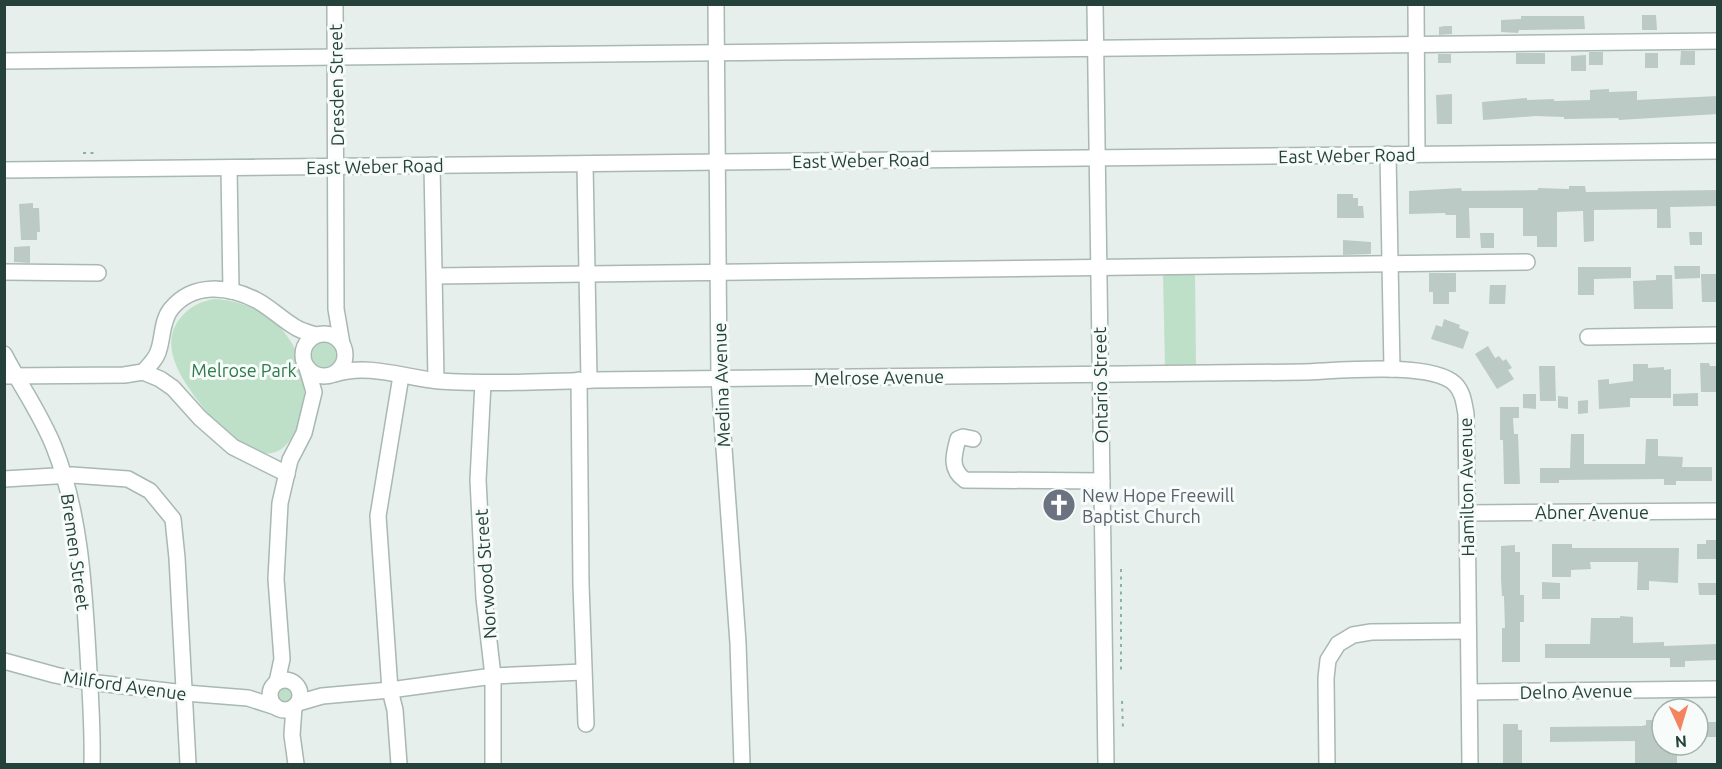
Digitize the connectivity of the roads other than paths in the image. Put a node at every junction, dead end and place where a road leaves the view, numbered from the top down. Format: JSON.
{"nodes":[{"id":1,"x":336,"y":4,"type":"edge"},
{"id":2,"x":716,"y":4,"type":"edge"},
{"id":3,"x":1095,"y":4,"type":"edge"},
{"id":4,"x":1416,"y":4,"type":"edge"},
{"id":5,"x":1718,"y":41,"type":"edge"},
{"id":6,"x":1416,"y":45,"type":"junction"},
{"id":7,"x":1096,"y":48,"type":"junction"},
{"id":8,"x":717,"y":53,"type":"junction"},
{"id":9,"x":337,"y":57,"type":"junction"},
{"id":10,"x":4,"y":61,"type":"edge"},
{"id":11,"x":1718,"y":151,"type":"edge"},
{"id":12,"x":1388,"y":154,"type":"junction"},
{"id":13,"x":1417,"y":154,"type":"junction"},
{"id":14,"x":1096,"y":158,"type":"junction"},
{"id":15,"x":717,"y":162,"type":"junction"},
{"id":16,"x":585,"y":164,"type":"junction"},
{"id":17,"x":432,"y":165,"type":"junction"},
{"id":18,"x":337,"y":166,"type":"junction"},
{"id":19,"x":229,"y":168,"type":"junction"},
{"id":20,"x":4,"y":170,"type":"edge"},
{"id":21,"x":1527,"y":262,"type":"dead end"},
{"id":22,"x":1390,"y":264,"type":"junction"},
{"id":23,"x":1098,"y":267,"type":"junction"},
{"id":24,"x":4,"y":272,"type":"edge"},
{"id":25,"x":717,"y":272,"type":"junction"},
{"id":26,"x":98,"y":273,"type":"dead end"},
{"id":27,"x":587,"y":274,"type":"junction"},
{"id":28,"x":435,"y":276,"type":"junction"},
{"id":29,"x":231,"y":291,"type":"junction"},
{"id":30,"x":336,"y":309,"type":"junction"},
{"id":31,"x":296,"y":328,"type":"junction"},
{"id":32,"x":320,"y":334,"type":"junction"},
{"id":33,"x":1718,"y":335,"type":"edge"},
{"id":34,"x":1588,"y":337,"type":"dead end"},
{"id":35,"x":344,"y":349,"type":"junction"},
{"id":36,"x":4,"y":354,"type":"edge"},
{"id":37,"x":305,"y":362,"type":"junction"},
{"id":38,"x":1392,"y":369,"type":"junction"},
{"id":39,"x":367,"y":370,"type":"junction"},
{"id":40,"x":143,"y":372,"type":"junction"},
{"id":41,"x":1100,"y":374,"type":"junction"},
{"id":42,"x":331,"y":375,"type":"junction"},
{"id":43,"x":10,"y":376,"type":"edge"},
{"id":44,"x":401,"y":376,"type":"junction"},
{"id":45,"x":719,"y":379,"type":"junction"},
{"id":46,"x":436,"y":380,"type":"junction"},
{"id":47,"x":584,"y":380,"type":"junction"},
{"id":48,"x":483,"y":383,"type":"junction"},
{"id":49,"x":314,"y":392,"type":"junction"},
{"id":50,"x":973,"y":439,"type":"dead end"},
{"id":51,"x":287,"y":474,"type":"junction"},
{"id":52,"x":64,"y":476,"type":"junction"},
{"id":53,"x":4,"y":479,"type":"edge"},
{"id":54,"x":1102,"y":481,"type":"junction"},
{"id":55,"x":1718,"y":512,"type":"edge"},
{"id":56,"x":1467,"y":513,"type":"junction"},
{"id":57,"x":1468,"y":631,"type":"junction"},
{"id":58,"x":4,"y":661,"type":"edge"},
{"id":59,"x":583,"y":672,"type":"junction"},
{"id":60,"x":494,"y":676,"type":"junction"},
{"id":61,"x":89,"y":682,"type":"junction"},
{"id":62,"x":1718,"y":689,"type":"edge"},
{"id":63,"x":390,"y":690,"type":"junction"},
{"id":64,"x":1470,"y":692,"type":"junction"},
{"id":65,"x":185,"y":693,"type":"junction"},
{"id":66,"x":286,"y":696,"type":"junction"},
{"id":67,"x":586,"y":724,"type":"dead end"},
{"id":68,"x":92,"y":765,"type":"edge"},
{"id":69,"x":188,"y":765,"type":"edge"},
{"id":70,"x":296,"y":765,"type":"edge"},
{"id":71,"x":399,"y":765,"type":"edge"},
{"id":72,"x":493,"y":765,"type":"edge"},
{"id":73,"x":742,"y":765,"type":"edge"},
{"id":74,"x":1106,"y":765,"type":"edge"},
{"id":75,"x":1328,"y":765,"type":"edge"},
{"id":76,"x":1470,"y":765,"type":"edge"}],
"edges":[{"from":1,"to":9,"type":"street","name":"Dresden Street"},
{"from":2,"to":8,"type":"street","name":"Medina Avenue"},
{"from":3,"to":7,"type":"street","name":"Ontario Street"},
{"from":4,"to":6,"type":"street"},
{"from":5,"to":6,"type":"street"},
{"from":6,"to":7,"type":"street"},
{"from":6,"to":13,"type":"street"},
{"from":7,"to":8,"type":"street"},
{"from":7,"to":14,"type":"street","name":"Ontario Street"},
{"from":8,"to":9,"type":"street"},
{"from":8,"to":15,"type":"street","name":"Medina Avenue"},
{"from":9,"to":10,"type":"street"},
{"from":9,"to":18,"type":"street","name":"Dresden Street"},
{"from":11,"to":13,"type":"street","name":"East Weber Road"},
{"from":12,"to":13,"type":"street","name":"East Weber Road"},
{"from":12,"to":14,"type":"street","name":"East Weber Road"},
{"from":12,"to":22,"type":"street"},
{"from":14,"to":15,"type":"street","name":"East Weber Road"},
{"from":14,"to":23,"type":"street","name":"Ontario Street"},
{"from":15,"to":16,"type":"street","name":"East Weber Road"},
{"from":15,"to":25,"type":"street","name":"Medina Avenue"},
{"from":16,"to":17,"type":"street","name":"East Weber Road"},
{"from":16,"to":27,"type":"street"},
{"from":17,"to":18,"type":"street","name":"East Weber Road"},
{"from":17,"to":28,"type":"street"},
{"from":18,"to":19,"type":"street","name":"East Weber Road"},
{"from":18,"to":30,"type":"street","name":"Dresden Street"},
{"from":19,"to":20,"type":"street","name":"East Weber Road"},
{"from":19,"to":29,"type":"street"},
{"from":21,"to":22,"type":"street"},
{"from":22,"to":23,"type":"street"},
{"from":22,"to":38,"type":"street"},
{"from":23,"to":25,"type":"street"},
{"from":23,"to":41,"type":"street","name":"Ontario Street"},
{"from":24,"to":26,"type":"street"},
{"from":25,"to":27,"type":"street"},
{"from":25,"to":45,"type":"street","name":"Medina Avenue"},
{"from":27,"to":28,"type":"street"},
{"from":27,"to":47,"type":"street"},
{"from":28,"to":46,"type":"street"},
{"from":29,"to":31,"type":"street"},
{"from":29,"to":40,"type":"street"},
{"from":30,"to":32,"type":"street","name":"Dresden Street"},
{"from":30,"to":35,"type":"street","name":"Dresden Street"},
{"from":31,"to":32,"type":"street"},
{"from":31,"to":37,"type":"street"},
{"from":32,"to":35,"type":"street"},
{"from":32,"to":37,"type":"street"},
{"from":33,"to":34,"type":"street"},
{"from":35,"to":39,"type":"street","name":"Melrose Avenue"},
{"from":35,"to":42,"type":"street"},
{"from":36,"to":43,"type":"street","name":"Bremen Street"},
{"from":37,"to":42,"type":"street"},
{"from":37,"to":49,"type":"street"},
{"from":38,"to":41,"type":"street","name":"Melrose Avenue"},
{"from":38,"to":56,"type":"street","name":"Hamilton Avenue"},
{"from":39,"to":42,"type":"street","name":"Melrose Avenue"},
{"from":39,"to":44,"type":"street","name":"Melrose Avenue"},
{"from":40,"to":43,"type":"street"},
{"from":40,"to":51,"type":"street"},
{"from":41,"to":45,"type":"street","name":"Melrose Avenue"},
{"from":41,"to":54,"type":"street","name":"Ontario Street"},
{"from":42,"to":49,"type":"street"},
{"from":43,"to":52,"type":"street","name":"Bremen Street"},
{"from":44,"to":46,"type":"street","name":"Melrose Avenue"},
{"from":44,"to":63,"type":"street"},
{"from":45,"to":47,"type":"street","name":"Melrose Avenue"},
{"from":45,"to":73,"type":"street","name":"Medina Avenue"},
{"from":46,"to":48,"type":"street","name":"Melrose Avenue"},
{"from":47,"to":48,"type":"street","name":"Melrose Avenue"},
{"from":47,"to":59,"type":"street"},
{"from":48,"to":60,"type":"street","name":"Norwood Street"},
{"from":49,"to":51,"type":"street"},
{"from":50,"to":54,"type":"street"},
{"from":51,"to":66,"type":"street"},
{"from":52,"to":53,"type":"street"},
{"from":52,"to":61,"type":"street","name":"Bremen Street"},
{"from":52,"to":65,"type":"street"},
{"from":54,"to":74,"type":"street","name":"Ontario Street"},
{"from":55,"to":56,"type":"street","name":"Abner Avenue"},
{"from":56,"to":57,"type":"street","name":"Hamilton Avenue"},
{"from":57,"to":64,"type":"street","name":"Hamilton Avenue"},
{"from":57,"to":75,"type":"street"},
{"from":58,"to":61,"type":"street","name":"Milford Avenue"},
{"from":59,"to":60,"type":"street","name":"Milford Avenue"},
{"from":59,"to":67,"type":"street"},
{"from":60,"to":63,"type":"street","name":"Milford Avenue"},
{"from":60,"to":72,"type":"street","name":"Norwood Street"},
{"from":61,"to":65,"type":"street","name":"Milford Avenue"},
{"from":61,"to":68,"type":"street","name":"Bremen Street"},
{"from":62,"to":64,"type":"street","name":"Delno Avenue"},
{"from":63,"to":66,"type":"street","name":"Milford Avenue"},
{"from":63,"to":71,"type":"street"},
{"from":64,"to":76,"type":"street","name":"Hamilton Avenue"},
{"from":65,"to":66,"type":"street","name":"Milford Avenue"},
{"from":65,"to":69,"type":"street"},
{"from":66,"to":70,"type":"street"}]}
